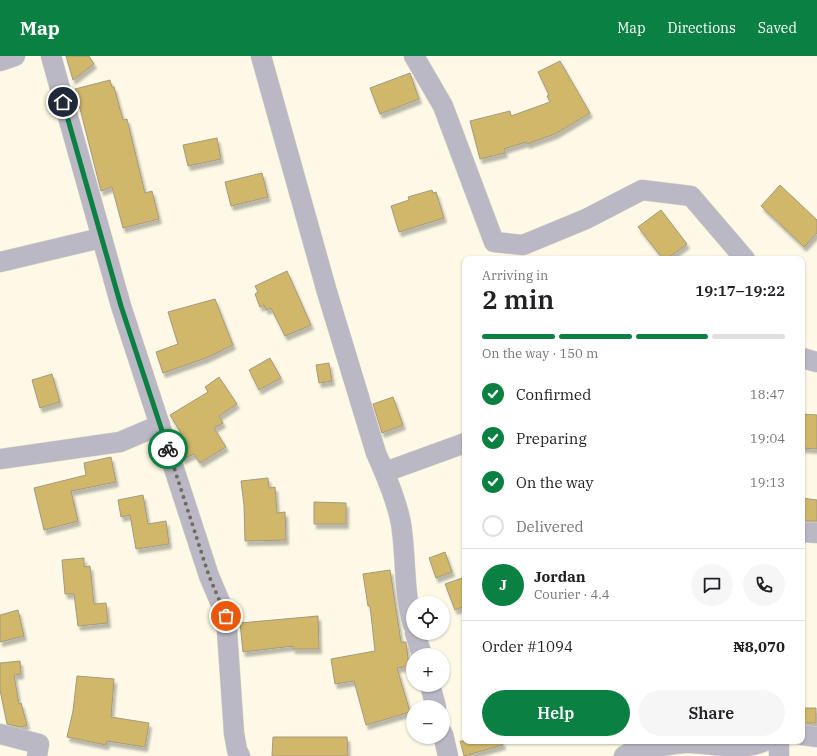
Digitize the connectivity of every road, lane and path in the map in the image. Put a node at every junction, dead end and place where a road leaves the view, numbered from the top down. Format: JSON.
{"nodes":[{"id":1,"x":15,"y":56,"type":"edge"},
{"id":2,"x":51,"y":56,"type":"edge"},
{"id":3,"x":261,"y":56,"type":"edge"},
{"id":4,"x":414,"y":56,"type":"edge"},
{"id":5,"x":0,"y":61,"type":"edge"},
{"id":6,"x":101,"y":238,"type":"junction"},
{"id":7,"x":742,"y":256,"type":"edge"},
{"id":8,"x":0,"y":262,"type":"edge"},
{"id":9,"x":805,"y":359,"type":"edge"},
{"id":10,"x":817,"y":362,"type":"edge"},
{"id":11,"x":160,"y":425,"type":"junction"},
{"id":12,"x":462,"y":444,"type":"edge"},
{"id":13,"x":0,"y":459,"type":"edge"},
{"id":14,"x":385,"y":472,"type":"junction"},
{"id":15,"x":805,"y":532,"type":"edge"},
{"id":16,"x":817,"y":533,"type":"edge"},
{"id":17,"x":407,"y":596,"type":"edge"},
{"id":18,"x":0,"y":734,"type":"edge"},
{"id":19,"x":805,"y":735,"type":"edge"},
{"id":20,"x":817,"y":737,"type":"edge"},
{"id":21,"x":445,"y":744,"type":"edge"},
{"id":22,"x":680,"y":744,"type":"edge"},
{"id":23,"x":706,"y":744,"type":"edge"},
{"id":24,"x":758,"y":744,"type":"edge"},
{"id":25,"x":779,"y":744,"type":"edge"},
{"id":26,"x":37,"y":756,"type":"edge"},
{"id":27,"x":240,"y":756,"type":"edge"},
{"id":28,"x":448,"y":756,"type":"edge"},
{"id":29,"x":624,"y":756,"type":"edge"},
{"id":30,"x":779,"y":756,"type":"edge"}],
"edges":[{"from":1,"to":5,"type":"street"},
{"from":2,"to":6,"type":"street"},
{"from":3,"to":14,"type":"street"},
{"from":4,"to":7,"type":"street"},
{"from":6,"to":8,"type":"street"},
{"from":6,"to":11,"type":"street"},
{"from":9,"to":10,"type":"street"},
{"from":11,"to":13,"type":"street"},
{"from":11,"to":27,"type":"street"},
{"from":12,"to":14,"type":"street"},
{"from":14,"to":17,"type":"street"},
{"from":15,"to":16,"type":"street"},
{"from":18,"to":26,"type":"street"},
{"from":19,"to":20,"type":"street"},
{"from":21,"to":28,"type":"street"},
{"from":22,"to":29,"type":"street"},
{"from":23,"to":24,"type":"street"},
{"from":25,"to":30,"type":"street"}]}
